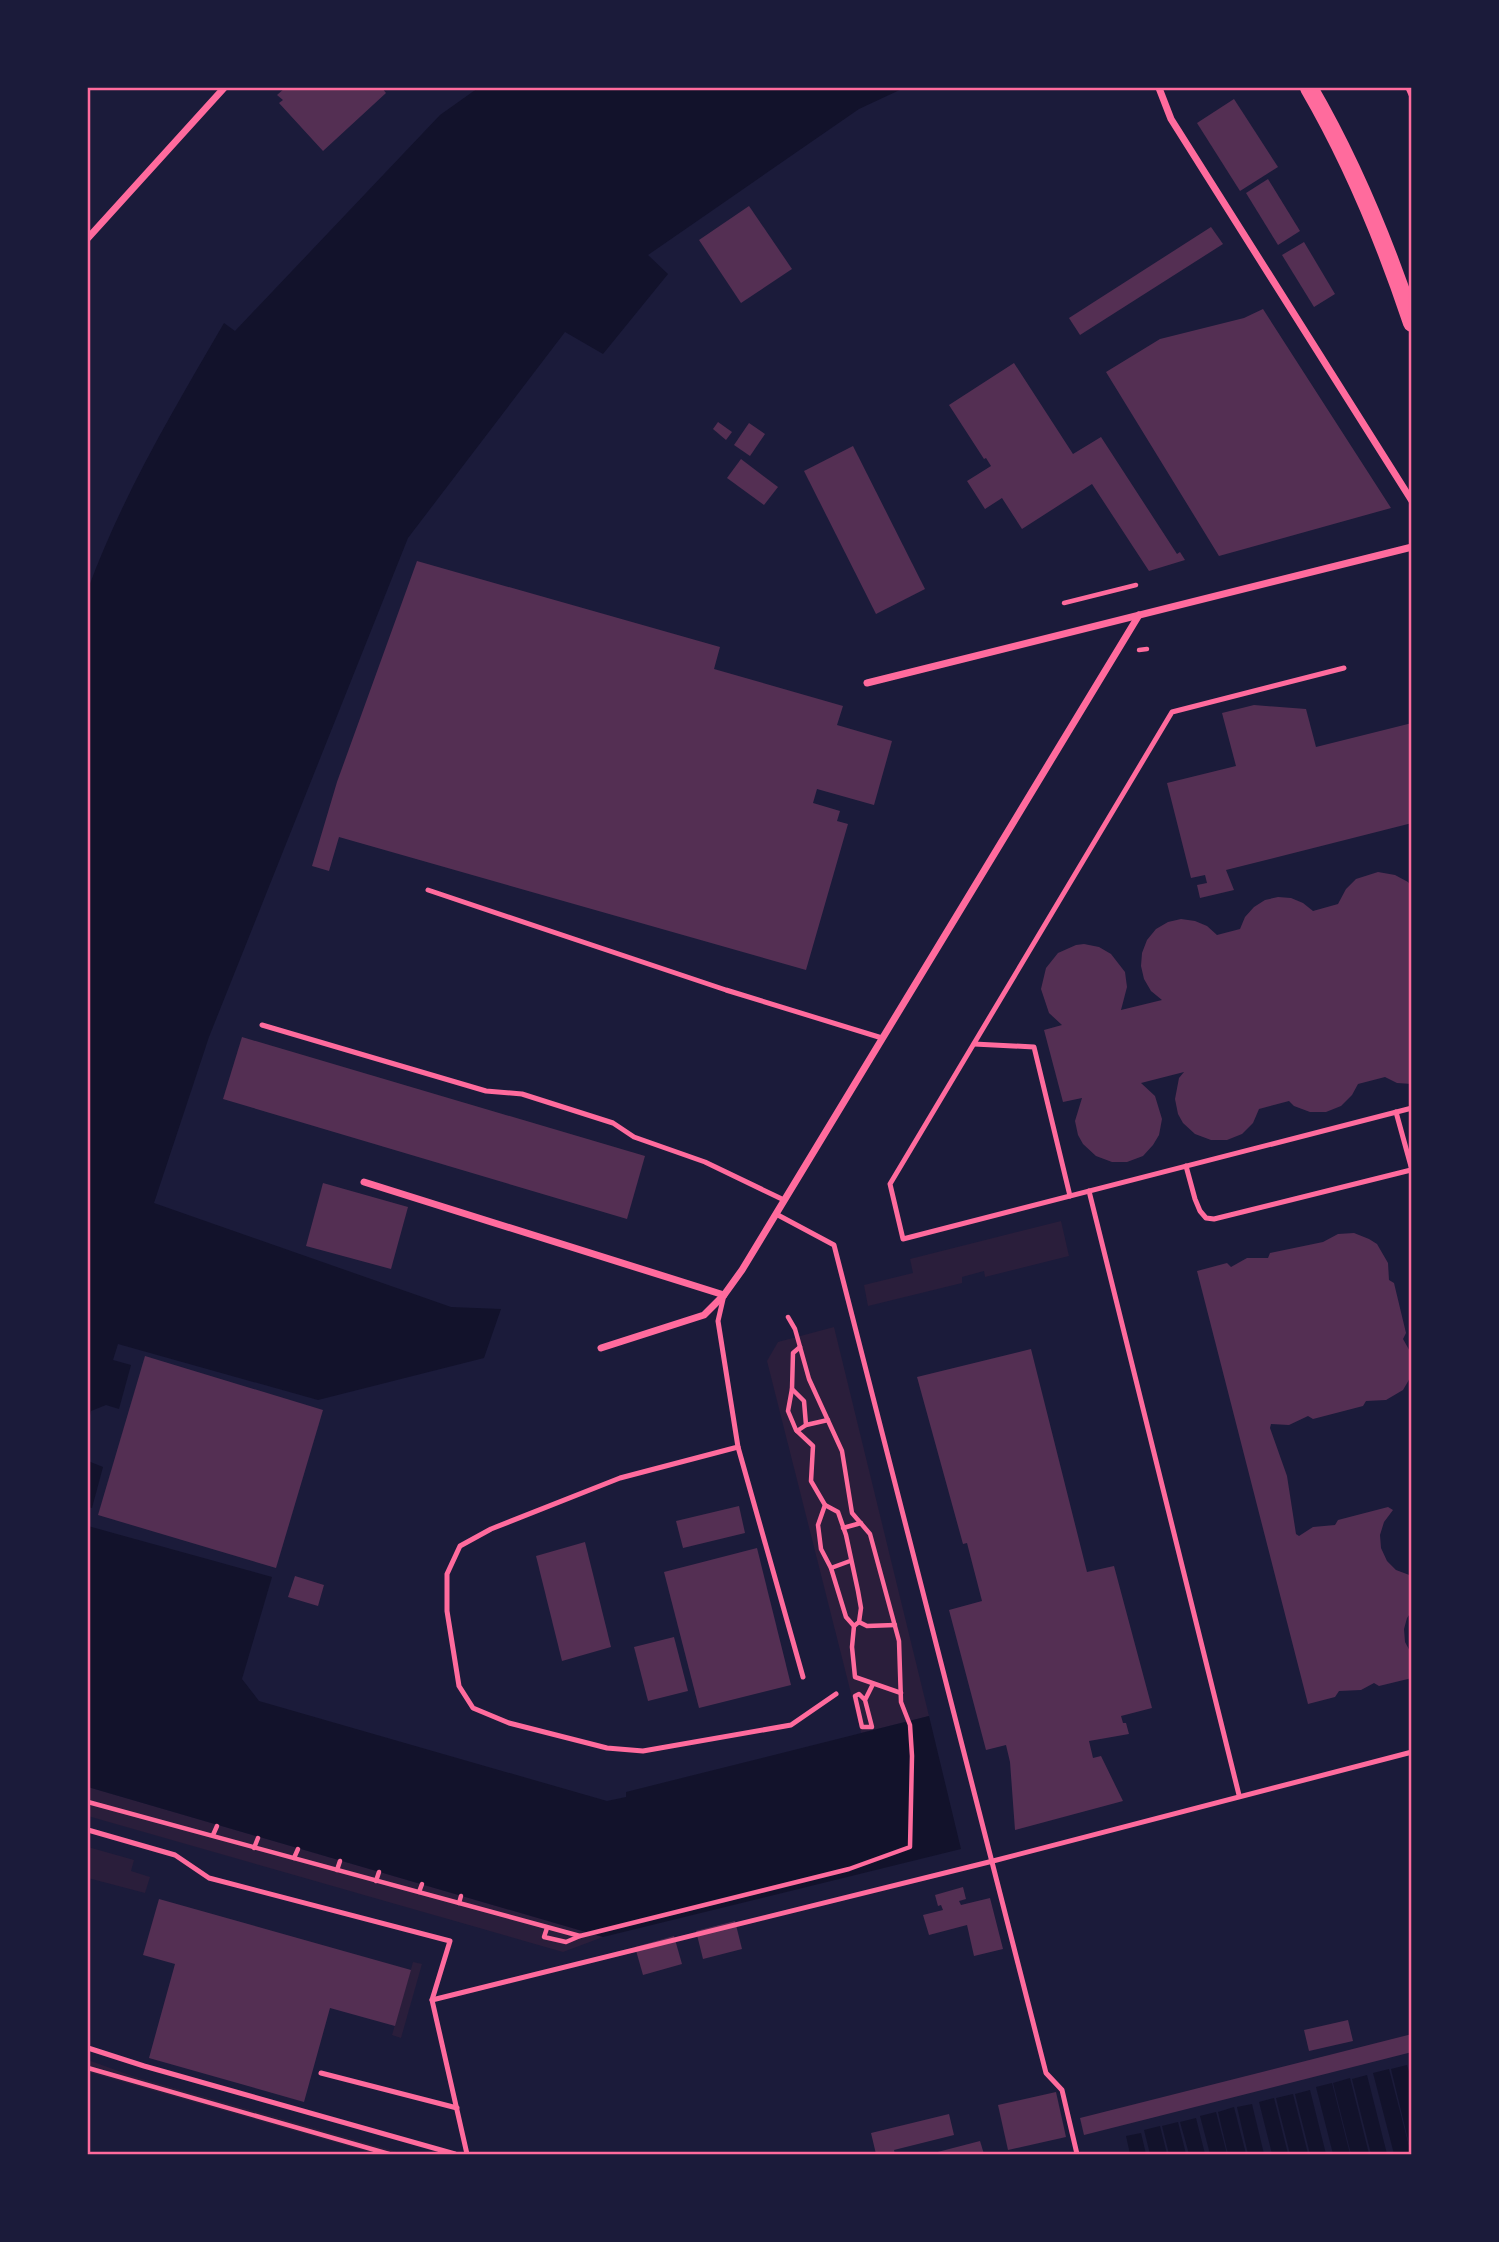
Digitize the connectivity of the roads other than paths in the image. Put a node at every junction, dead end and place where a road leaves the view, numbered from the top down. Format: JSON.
{"nodes":[{"id":1,"x":224,"y":88,"type":"edge"},
{"id":2,"x":1159,"y":88,"type":"edge"},
{"id":3,"x":1309,"y":88,"type":"edge"},
{"id":4,"x":1408,"y":88,"type":"edge"},
{"id":5,"x":1412,"y":97,"type":"edge"},
{"id":6,"x":88,"y":238,"type":"edge"},
{"id":7,"x":1412,"y":323,"type":"edge"},
{"id":8,"x":1412,"y":502,"type":"edge"},
{"id":9,"x":1412,"y":547,"type":"edge"},
{"id":10,"x":1139,"y":615,"type":"junction"},
{"id":11,"x":1344,"y":668,"type":"dead end"},
{"id":12,"x":867,"y":683,"type":"dead end"},
{"id":13,"x":428,"y":890,"type":"dead end"},
{"id":14,"x":262,"y":1025,"type":"dead end"},
{"id":15,"x":882,"y":1038,"type":"junction"},
{"id":16,"x":974,"y":1044,"type":"junction"},
{"id":17,"x":1412,"y":1108,"type":"edge"},
{"id":18,"x":1396,"y":1112,"type":"junction"},
{"id":19,"x":1186,"y":1166,"type":"junction"},
{"id":20,"x":1411,"y":1170,"type":"edge"},
{"id":21,"x":364,"y":1182,"type":"dead end"},
{"id":22,"x":1089,"y":1191,"type":"junction"},
{"id":23,"x":1070,"y":1196,"type":"junction"},
{"id":24,"x":784,"y":1200,"type":"junction"},
{"id":25,"x":776,"y":1214,"type":"junction"},
{"id":26,"x":724,"y":1295,"type":"junction"},
{"id":27,"x":601,"y":1348,"type":"dead end"},
{"id":28,"x":738,"y":1447,"type":"junction"},
{"id":29,"x":803,"y":1677,"type":"dead end"},
{"id":30,"x":836,"y":1694,"type":"dead end"},
{"id":31,"x":1412,"y":1752,"type":"edge"},
{"id":32,"x":1240,"y":1795,"type":"junction"},
{"id":33,"x":88,"y":1830,"type":"edge"},
{"id":34,"x":993,"y":1861,"type":"junction"},
{"id":35,"x":432,"y":2000,"type":"junction"},
{"id":36,"x":88,"y":2048,"type":"edge"},
{"id":37,"x":321,"y":2073,"type":"dead end"},
{"id":38,"x":457,"y":2108,"type":"junction"},
{"id":39,"x":455,"y":2154,"type":"edge"},
{"id":40,"x":467,"y":2154,"type":"edge"},
{"id":41,"x":1077,"y":2154,"type":"edge"}],
"edges":[{"from":1,"to":6,"type":"street"},
{"from":2,"to":8,"type":"street"},
{"from":3,"to":7,"type":"main road"},
{"from":4,"to":5,"type":"lane"},
{"from":9,"to":10,"type":"street"},
{"from":10,"to":12,"type":"street"},
{"from":10,"to":15,"type":"street"},
{"from":11,"to":16,"type":"lane"},
{"from":13,"to":15,"type":"lane"},
{"from":14,"to":24,"type":"lane"},
{"from":15,"to":24,"type":"street"},
{"from":16,"to":23,"type":"lane"},
{"from":16,"to":23,"type":"lane"},
{"from":17,"to":18,"type":"lane"},
{"from":18,"to":19,"type":"lane"},
{"from":18,"to":20,"type":"lane"},
{"from":19,"to":20,"type":"lane"},
{"from":19,"to":22,"type":"lane"},
{"from":21,"to":26,"type":"street"},
{"from":22,"to":23,"type":"lane"},
{"from":22,"to":32,"type":"lane"},
{"from":24,"to":25,"type":"street"},
{"from":25,"to":26,"type":"street"},
{"from":25,"to":34,"type":"lane"},
{"from":26,"to":27,"type":"street"},
{"from":26,"to":28,"type":"lane"},
{"from":28,"to":29,"type":"lane"},
{"from":28,"to":30,"type":"lane"},
{"from":31,"to":32,"type":"lane"},
{"from":32,"to":34,"type":"lane"},
{"from":33,"to":35,"type":"lane"},
{"from":34,"to":35,"type":"lane"},
{"from":34,"to":41,"type":"lane"},
{"from":35,"to":38,"type":"lane"},
{"from":36,"to":39,"type":"lane"},
{"from":37,"to":38,"type":"lane"},
{"from":38,"to":40,"type":"lane"}]}
